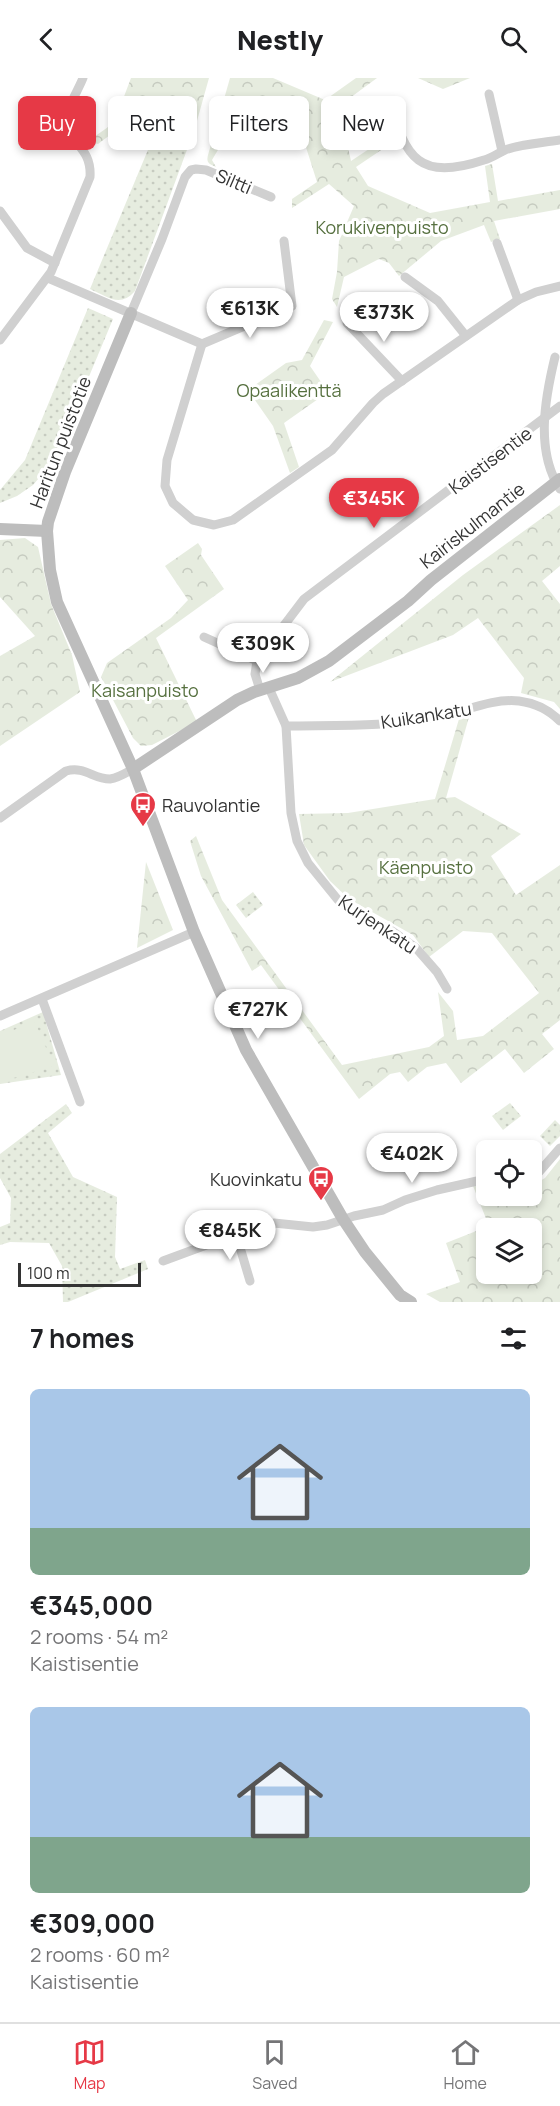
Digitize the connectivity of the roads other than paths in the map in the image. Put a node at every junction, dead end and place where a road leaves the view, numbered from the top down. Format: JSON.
{"nodes":[{"id":1,"x":83,"y":78,"type":"edge"},
{"id":2,"x":489,"y":94,"type":"dead end"},
{"id":3,"x":560,"y":141,"type":"edge"},
{"id":4,"x":406,"y":146,"type":"edge"},
{"id":5,"x":502,"y":151,"type":"junction"},
{"id":6,"x":196,"y":169,"type":"joint"},
{"id":7,"x":271,"y":196,"type":"dead end"},
{"id":8,"x":0,"y":211,"type":"edge"},
{"id":9,"x":284,"y":241,"type":"dead end"},
{"id":10,"x":497,"y":243,"type":"dead end"},
{"id":11,"x":51,"y":271,"type":"junction"},
{"id":12,"x":405,"y":277,"type":"dead end"},
{"id":13,"x":560,"y":286,"type":"edge"},
{"id":14,"x":518,"y":300,"type":"junction"},
{"id":15,"x":131,"y":313,"type":"junction"},
{"id":16,"x":347,"y":323,"type":"dead end"},
{"id":17,"x":466,"y":336,"type":"junction"},
{"id":18,"x":0,"y":340,"type":"edge"},
{"id":19,"x":202,"y":344,"type":"junction"},
{"id":20,"x":555,"y":357,"type":"dead end"},
{"id":21,"x":402,"y":381,"type":"junction"},
{"id":22,"x":560,"y":406,"type":"edge"},
{"id":23,"x":544,"y":419,"type":"junction"},
{"id":24,"x":559,"y":485,"type":"edge"},
{"id":25,"x":0,"y":529,"type":"edge"},
{"id":26,"x":46,"y":531,"type":"junction"},
{"id":27,"x":204,"y":637,"type":"dead end"},
{"id":28,"x":257,"y":661,"type":"junction"},
{"id":29,"x":264,"y":689,"type":"junction"},
{"id":30,"x":560,"y":721,"type":"edge"},
{"id":31,"x":286,"y":726,"type":"junction"},
{"id":32,"x":133,"y":769,"type":"junction"},
{"id":33,"x":0,"y":818,"type":"edge"},
{"id":34,"x":194,"y":932,"type":"junction"},
{"id":35,"x":447,"y":989,"type":"dead end"},
{"id":36,"x":42,"y":999,"type":"junction"},
{"id":37,"x":0,"y":1016,"type":"edge"},
{"id":38,"x":80,"y":1102,"type":"dead end"},
{"id":39,"x":560,"y":1148,"type":"edge"},
{"id":40,"x":542,"y":1169,"type":"edge"},
{"id":41,"x":476,"y":1181,"type":"edge"},
{"id":42,"x":343,"y":1219,"type":"junction"},
{"id":43,"x":236,"y":1234,"type":"junction"},
{"id":44,"x":163,"y":1261,"type":"dead end"},
{"id":45,"x":250,"y":1281,"type":"dead end"},
{"id":46,"x":411,"y":1302,"type":"edge"}],
"edges":[{"from":1,"to":11,"type":"street"},
{"from":2,"to":5,"type":"street"},
{"from":3,"to":5,"type":"street"},
{"from":4,"to":5,"type":"street"},
{"from":6,"to":7,"type":"street","name":"Siltti"},
{"from":6,"to":15,"type":"street","name":"Haritun puistotie"},
{"from":8,"to":11,"type":"street"},
{"from":9,"to":19,"type":"street"},
{"from":10,"to":14,"type":"street"},
{"from":11,"to":15,"type":"street"},
{"from":11,"to":18,"type":"street"},
{"from":12,"to":17,"type":"street"},
{"from":13,"to":14,"type":"street"},
{"from":14,"to":17,"type":"street"},
{"from":15,"to":19,"type":"street"},
{"from":15,"to":26,"type":"street","name":"Haritun puistotie"},
{"from":16,"to":21,"type":"street"},
{"from":17,"to":21,"type":"street"},
{"from":19,"to":21,"type":"street"},
{"from":20,"to":23,"type":"street"},
{"from":22,"to":23,"type":"street","name":"Kaistisentie"},
{"from":23,"to":24,"type":"street"},
{"from":23,"to":28,"type":"street","name":"Kaistisentie"},
{"from":24,"to":29,"type":"street","name":"Kairiskulmantie"},
{"from":25,"to":26,"type":"street"},
{"from":26,"to":32,"type":"street","name":"Haritun puistotie"},
{"from":27,"to":28,"type":"street"},
{"from":28,"to":29,"type":"street"},
{"from":29,"to":31,"type":"street","name":"Kurjenkatu"},
{"from":29,"to":32,"type":"street","name":"Kairiskulmantie"},
{"from":30,"to":31,"type":"street","name":"Kuikankatu"},
{"from":31,"to":35,"type":"street","name":"Kurjenkatu"},
{"from":32,"to":33,"type":"street"},
{"from":32,"to":34,"type":"street","name":"Haritun puistotie"},
{"from":34,"to":36,"type":"street"},
{"from":34,"to":42,"type":"street","name":"Haritun puistotie"},
{"from":36,"to":37,"type":"street"},
{"from":36,"to":38,"type":"street"},
{"from":39,"to":40,"type":"street"},
{"from":41,"to":42,"type":"street"},
{"from":42,"to":43,"type":"street"},
{"from":42,"to":46,"type":"street","name":"Haritun puistotie"},
{"from":43,"to":44,"type":"street"},
{"from":43,"to":45,"type":"street"}]}
